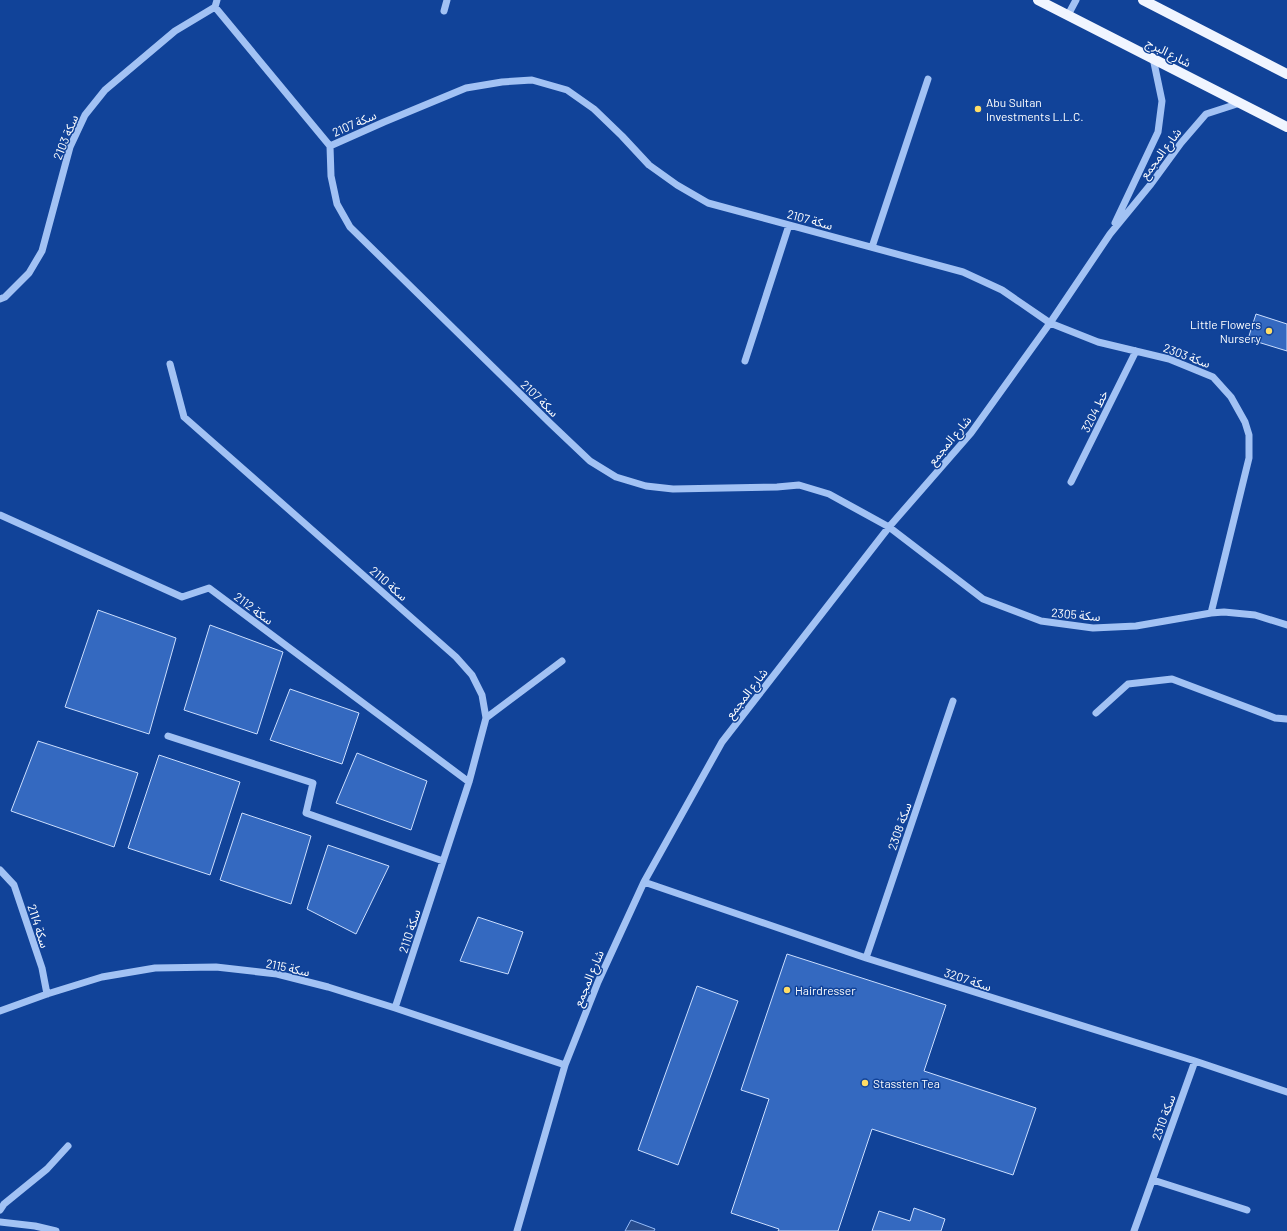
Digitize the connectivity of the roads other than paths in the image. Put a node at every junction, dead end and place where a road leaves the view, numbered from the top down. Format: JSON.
{"nodes":[{"id":1,"x":447,"y":0,"type":"edge"},
{"id":2,"x":1076,"y":0,"type":"edge"},
{"id":3,"x":1142,"y":0,"type":"edge"},
{"id":4,"x":1043,"y":1,"type":"edge"},
{"id":5,"x":216,"y":3,"type":"edge"},
{"id":6,"x":1151,"y":3,"type":"edge"},
{"id":7,"x":444,"y":11,"type":"dead end"},
{"id":8,"x":1068,"y":15,"type":"junction"},
{"id":9,"x":1153,"y":58,"type":"junction"},
{"id":10,"x":1287,"y":74,"type":"edge"},
{"id":11,"x":928,"y":79,"type":"dead end"},
{"id":12,"x":1240,"y":103,"type":"junction"},
{"id":13,"x":1287,"y":127,"type":"edge"},
{"id":14,"x":330,"y":146,"type":"junction"},
{"id":15,"x":789,"y":225,"type":"junction"},
{"id":16,"x":1110,"y":234,"type":"junction"},
{"id":17,"x":872,"y":247,"type":"junction"},
{"id":18,"x":0,"y":299,"type":"edge"},
{"id":19,"x":1050,"y":323,"type":"junction"},
{"id":20,"x":1136,"y":351,"type":"junction"},
{"id":21,"x":744,"y":362,"type":"dead end"},
{"id":22,"x":170,"y":364,"type":"dead end"},
{"id":23,"x":1072,"y":482,"type":"dead end"},
{"id":24,"x":0,"y":515,"type":"edge"},
{"id":25,"x":889,"y":527,"type":"junction"},
{"id":26,"x":1211,"y":613,"type":"junction"},
{"id":27,"x":1287,"y":625,"type":"edge"},
{"id":28,"x":562,"y":661,"type":"dead end"},
{"id":29,"x":952,"y":701,"type":"dead end"},
{"id":30,"x":1096,"y":713,"type":"dead end"},
{"id":31,"x":486,"y":718,"type":"junction"},
{"id":32,"x":1287,"y":719,"type":"edge"},
{"id":33,"x":168,"y":736,"type":"dead end"},
{"id":34,"x":469,"y":782,"type":"junction"},
{"id":35,"x":443,"y":861,"type":"junction"},
{"id":36,"x":0,"y":870,"type":"edge"},
{"id":37,"x":644,"y":882,"type":"junction"},
{"id":38,"x":866,"y":958,"type":"junction"},
{"id":39,"x":47,"y":994,"type":"junction"},
{"id":40,"x":395,"y":1008,"type":"junction"},
{"id":41,"x":0,"y":1011,"type":"edge"},
{"id":42,"x":1195,"y":1061,"type":"junction"},
{"id":43,"x":565,"y":1065,"type":"junction"},
{"id":44,"x":1287,"y":1092,"type":"edge"},
{"id":45,"x":68,"y":1146,"type":"dead end"},
{"id":46,"x":1152,"y":1180,"type":"junction"},
{"id":47,"x":0,"y":1210,"type":"edge"},
{"id":48,"x":1247,"y":1210,"type":"dead end"},
{"id":49,"x":0,"y":1222,"type":"edge"},
{"id":50,"x":56,"y":1231,"type":"edge"},
{"id":51,"x":517,"y":1231,"type":"edge"},
{"id":52,"x":1134,"y":1231,"type":"edge"}],
"edges":[{"from":1,"to":7,"type":"street"},
{"from":2,"to":8,"type":"street"},
{"from":3,"to":6,"type":"main road"},
{"from":4,"to":8,"type":"main road","name":"شارع البرج"},
{"from":5,"to":14,"type":"street"},
{"from":5,"to":18,"type":"street","name":"سكة 2103"},
{"from":6,"to":10,"type":"main road"},
{"from":8,"to":9,"type":"main road","name":"شارع البرج"},
{"from":9,"to":12,"type":"main road","name":"شارع البرج"},
{"from":9,"to":16,"type":"street","name":"شارع المجمع"},
{"from":11,"to":17,"type":"street"},
{"from":12,"to":13,"type":"main road","name":"شارع البرج"},
{"from":12,"to":16,"type":"street","name":"شارع المجمع"},
{"from":14,"to":15,"type":"street","name":"سكة 2107"},
{"from":14,"to":25,"type":"street","name":"سكة 2107"},
{"from":15,"to":17,"type":"street","name":"سكة 2107"},
{"from":15,"to":21,"type":"street"},
{"from":16,"to":19,"type":"street","name":"شارع المجمع"},
{"from":17,"to":19,"type":"street","name":"سكة 2107"},
{"from":19,"to":20,"type":"street","name":"سكة 2303"},
{"from":19,"to":25,"type":"street","name":"شارع المجمع"},
{"from":20,"to":23,"type":"street","name":"3204 خط"},
{"from":20,"to":26,"type":"street","name":"سكة 2303"},
{"from":22,"to":31,"type":"street","name":"سكة 2110"},
{"from":24,"to":34,"type":"street","name":"سكة 2112"},
{"from":25,"to":26,"type":"street","name":"سكة 2305"},
{"from":25,"to":37,"type":"street","name":"شارع المجمع"},
{"from":26,"to":27,"type":"street","name":"سكة 2305"},
{"from":28,"to":31,"type":"street"},
{"from":29,"to":38,"type":"street","name":"سكة 2308"},
{"from":30,"to":32,"type":"street"},
{"from":31,"to":34,"type":"street","name":"سكة 2110"},
{"from":33,"to":35,"type":"street"},
{"from":34,"to":35,"type":"street","name":"سكة 2110"},
{"from":35,"to":40,"type":"street","name":"سكة 2110"},
{"from":36,"to":39,"type":"street","name":"سكة 2114"},
{"from":37,"to":38,"type":"street","name":"سكة 3207"},
{"from":37,"to":43,"type":"street","name":"شارع المجمع"},
{"from":38,"to":42,"type":"street","name":"سكة 3207"},
{"from":39,"to":40,"type":"street","name":"سكة 2115"},
{"from":39,"to":41,"type":"street","name":"سكة 2115"},
{"from":40,"to":43,"type":"street","name":"سكة 2115"},
{"from":42,"to":44,"type":"street","name":"سكة 3207"},
{"from":42,"to":46,"type":"street","name":"سكة 2310"},
{"from":43,"to":51,"type":"street","name":"شارع المجمع"},
{"from":45,"to":47,"type":"street"},
{"from":46,"to":48,"type":"street"},
{"from":46,"to":52,"type":"street","name":"سكة 2310"},
{"from":49,"to":50,"type":"street"}]}
